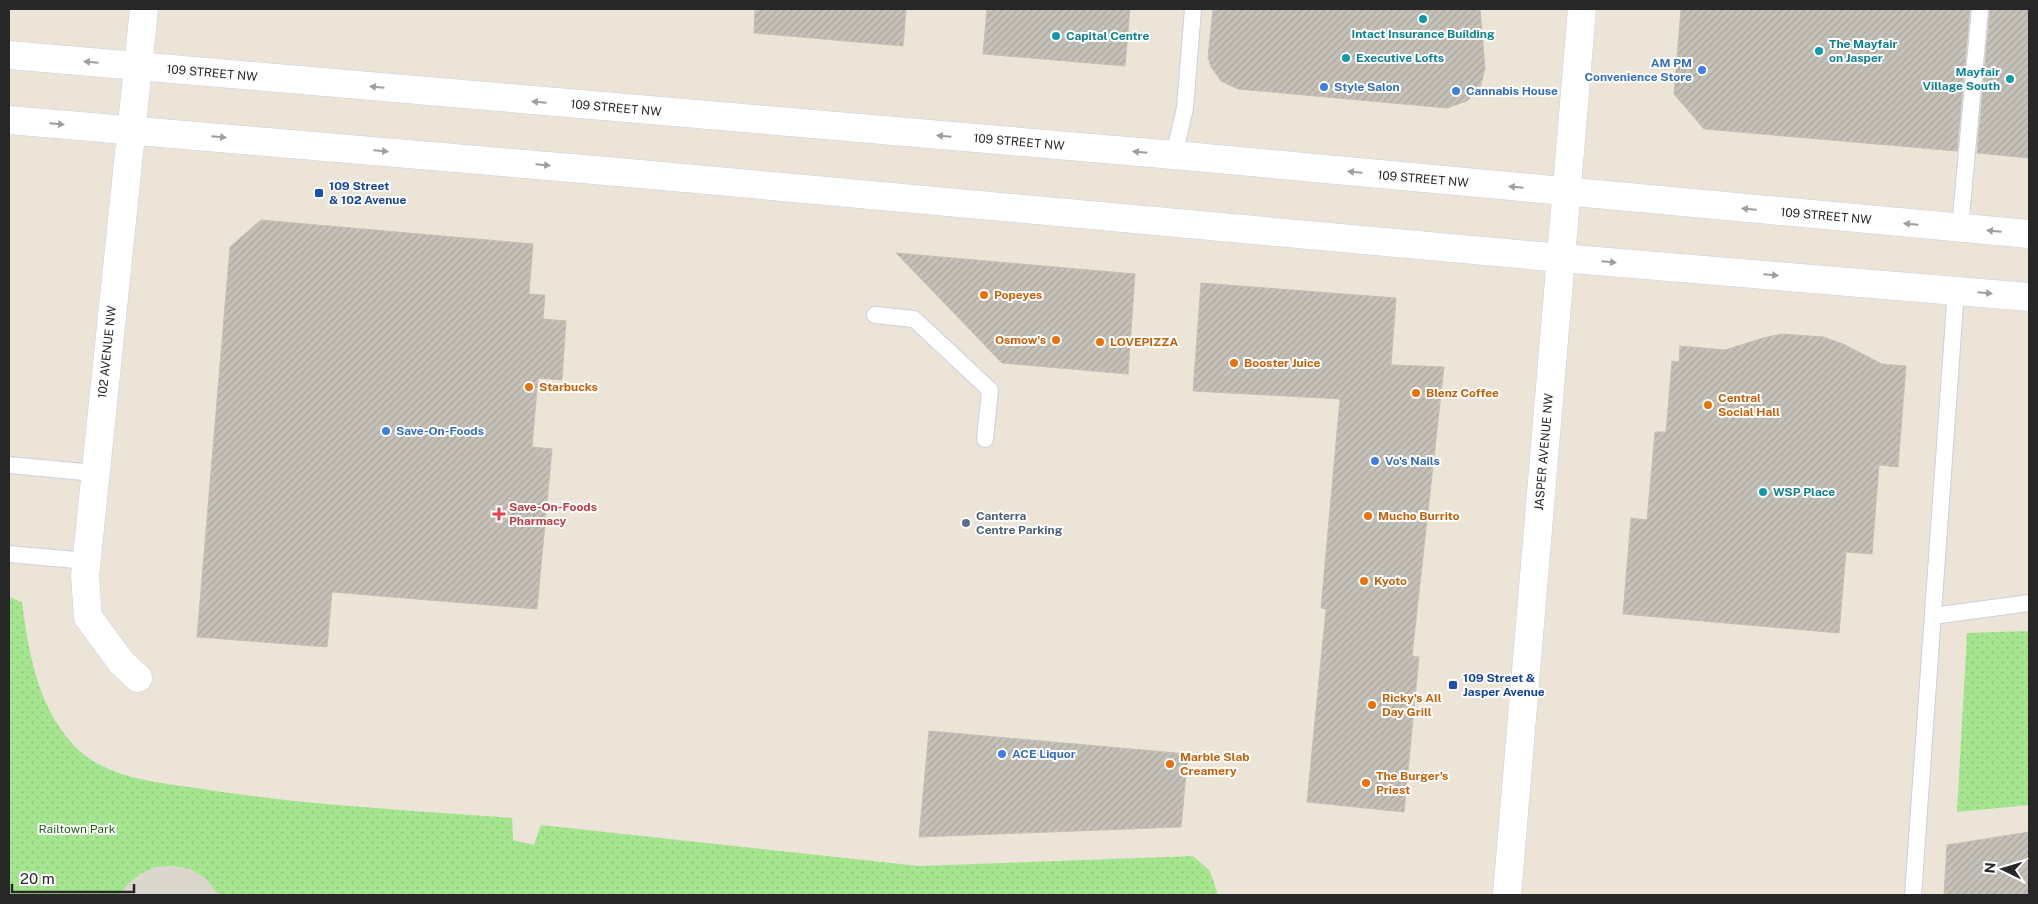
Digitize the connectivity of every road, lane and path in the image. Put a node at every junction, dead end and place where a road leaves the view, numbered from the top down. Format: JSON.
{"nodes":[{"id":1,"x":144,"y":9,"type":"edge"},
{"id":2,"x":1193,"y":9,"type":"edge"},
{"id":3,"x":1582,"y":9,"type":"edge"},
{"id":4,"x":1980,"y":9,"type":"edge"},
{"id":5,"x":9,"y":55,"type":"edge"},
{"id":6,"x":140,"y":67,"type":"junction"},
{"id":7,"x":9,"y":120,"type":"edge"},
{"id":8,"x":130,"y":130,"type":"junction"},
{"id":9,"x":1174,"y":155,"type":"junction"},
{"id":10,"x":1565,"y":192,"type":"junction"},
{"id":11,"x":1960,"y":228,"type":"junction"},
{"id":12,"x":2029,"y":234,"type":"edge"},
{"id":13,"x":1560,"y":258,"type":"junction"},
{"id":14,"x":1956,"y":290,"type":"junction"},
{"id":15,"x":2029,"y":297,"type":"edge"},
{"id":16,"x":875,"y":315,"type":"dead end"},
{"id":17,"x":985,"y":439,"type":"dead end"},
{"id":18,"x":9,"y":465,"type":"edge"},
{"id":19,"x":95,"y":473,"type":"junction"},
{"id":20,"x":9,"y":554,"type":"edge"},
{"id":21,"x":87,"y":561,"type":"junction"},
{"id":22,"x":2029,"y":603,"type":"edge"},
{"id":23,"x":1933,"y":616,"type":"junction"},
{"id":24,"x":138,"y":678,"type":"dead end"},
{"id":25,"x":1508,"y":895,"type":"edge"},
{"id":26,"x":1913,"y":895,"type":"edge"}],
"edges":[{"from":1,"to":6,"type":"main road","name":"102 AVENUE NW"},
{"from":2,"to":9,"type":"lane"},
{"from":3,"to":10,"type":"main road","name":"JASPER AVENUE NW"},
{"from":4,"to":11,"type":"lane"},
{"from":6,"to":5,"type":"main road","name":"109 STREET NW","one_way":true},
{"from":6,"to":8,"type":"main road","name":"102 AVENUE NW"},
{"from":9,"to":6,"type":"main road","name":"109 STREET NW","one_way":true},
{"from":7,"to":8,"type":"main road","one_way":true},
{"from":8,"to":13,"type":"main road","one_way":true},
{"from":8,"to":19,"type":"main road","name":"102 AVENUE NW"},
{"from":10,"to":9,"type":"main road","name":"109 STREET NW","one_way":true},
{"from":11,"to":10,"type":"main road","name":"109 STREET NW","one_way":true},
{"from":10,"to":13,"type":"main road","name":"JASPER AVENUE NW"},
{"from":12,"to":11,"type":"main road","name":"109 STREET NW","one_way":true},
{"from":13,"to":14,"type":"main road","one_way":true},
{"from":13,"to":25,"type":"main road","name":"JASPER AVENUE NW"},
{"from":14,"to":15,"type":"main road","one_way":true},
{"from":14,"to":23,"type":"lane"},
{"from":16,"to":17,"type":"lane"},
{"from":18,"to":19,"type":"lane"},
{"from":19,"to":21,"type":"main road","name":"102 AVENUE NW"},
{"from":20,"to":21,"type":"lane"},
{"from":21,"to":24,"type":"main road","name":"102 AVENUE NW"},
{"from":22,"to":23,"type":"lane"},
{"from":23,"to":26,"type":"lane"}]}
